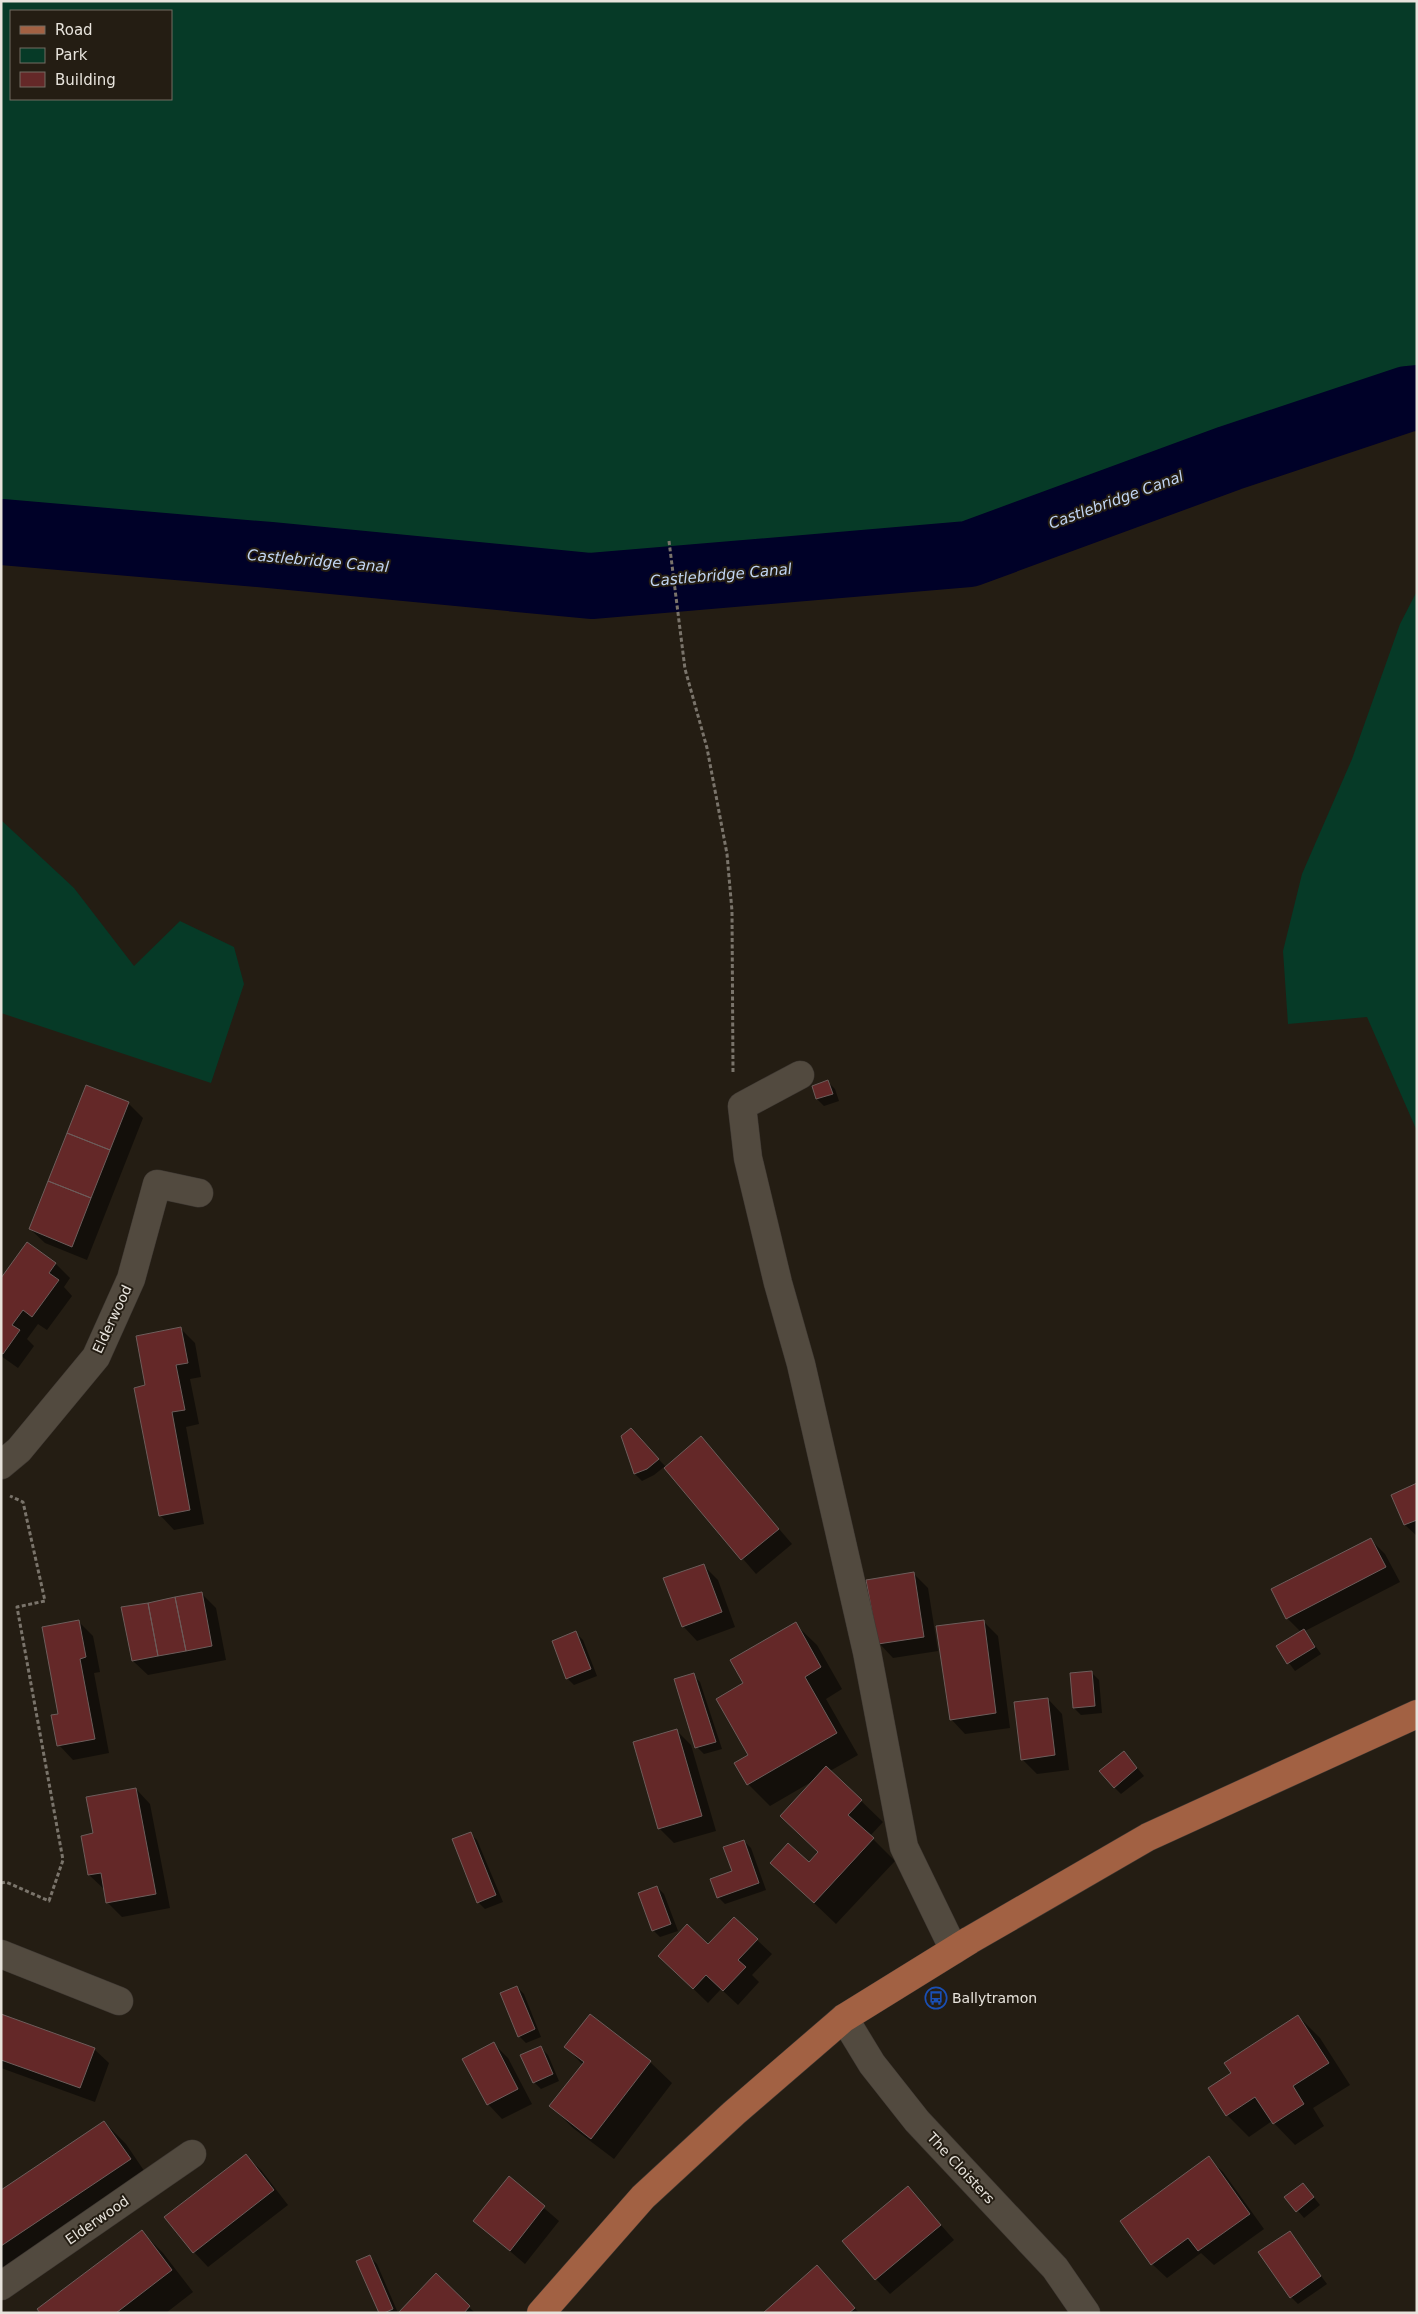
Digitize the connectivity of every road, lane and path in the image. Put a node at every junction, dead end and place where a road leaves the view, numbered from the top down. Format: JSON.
{"nodes":[{"id":1,"x":669,"y":541,"type":"dead end"},
{"id":2,"x":800,"y":1075,"type":"dead end"},
{"id":3,"x":742,"y":1106,"type":"junction"},
{"id":4,"x":199,"y":1193,"type":"dead end"},
{"id":5,"x":1,"y":1465,"type":"edge"},
{"id":6,"x":9,"y":1496,"type":"dead end"},
{"id":7,"x":1417,"y":1714,"type":"edge"},
{"id":8,"x":1,"y":1883,"type":"edge"},
{"id":9,"x":954,"y":1950,"type":"junction"},
{"id":10,"x":1,"y":1954,"type":"edge"},
{"id":11,"x":119,"y":2001,"type":"dead end"},
{"id":12,"x":844,"y":2018,"type":"junction"},
{"id":13,"x":192,"y":2154,"type":"dead end"},
{"id":14,"x":1,"y":2286,"type":"edge"},
{"id":15,"x":541,"y":2313,"type":"edge"},
{"id":16,"x":1086,"y":2313,"type":"edge"}],
"edges":[{"from":1,"to":3,"type":"path"},
{"from":2,"to":3,"type":"street"},
{"from":3,"to":9,"type":"street"},
{"from":4,"to":5,"type":"street","name":"Elderwood"},
{"from":6,"to":8,"type":"path"},
{"from":7,"to":9,"type":"main road"},
{"from":9,"to":12,"type":"main road"},
{"from":10,"to":11,"type":"street"},
{"from":12,"to":15,"type":"main road"},
{"from":12,"to":16,"type":"street","name":"The Cloisters"},
{"from":13,"to":14,"type":"street","name":"Elderwood"}]}
